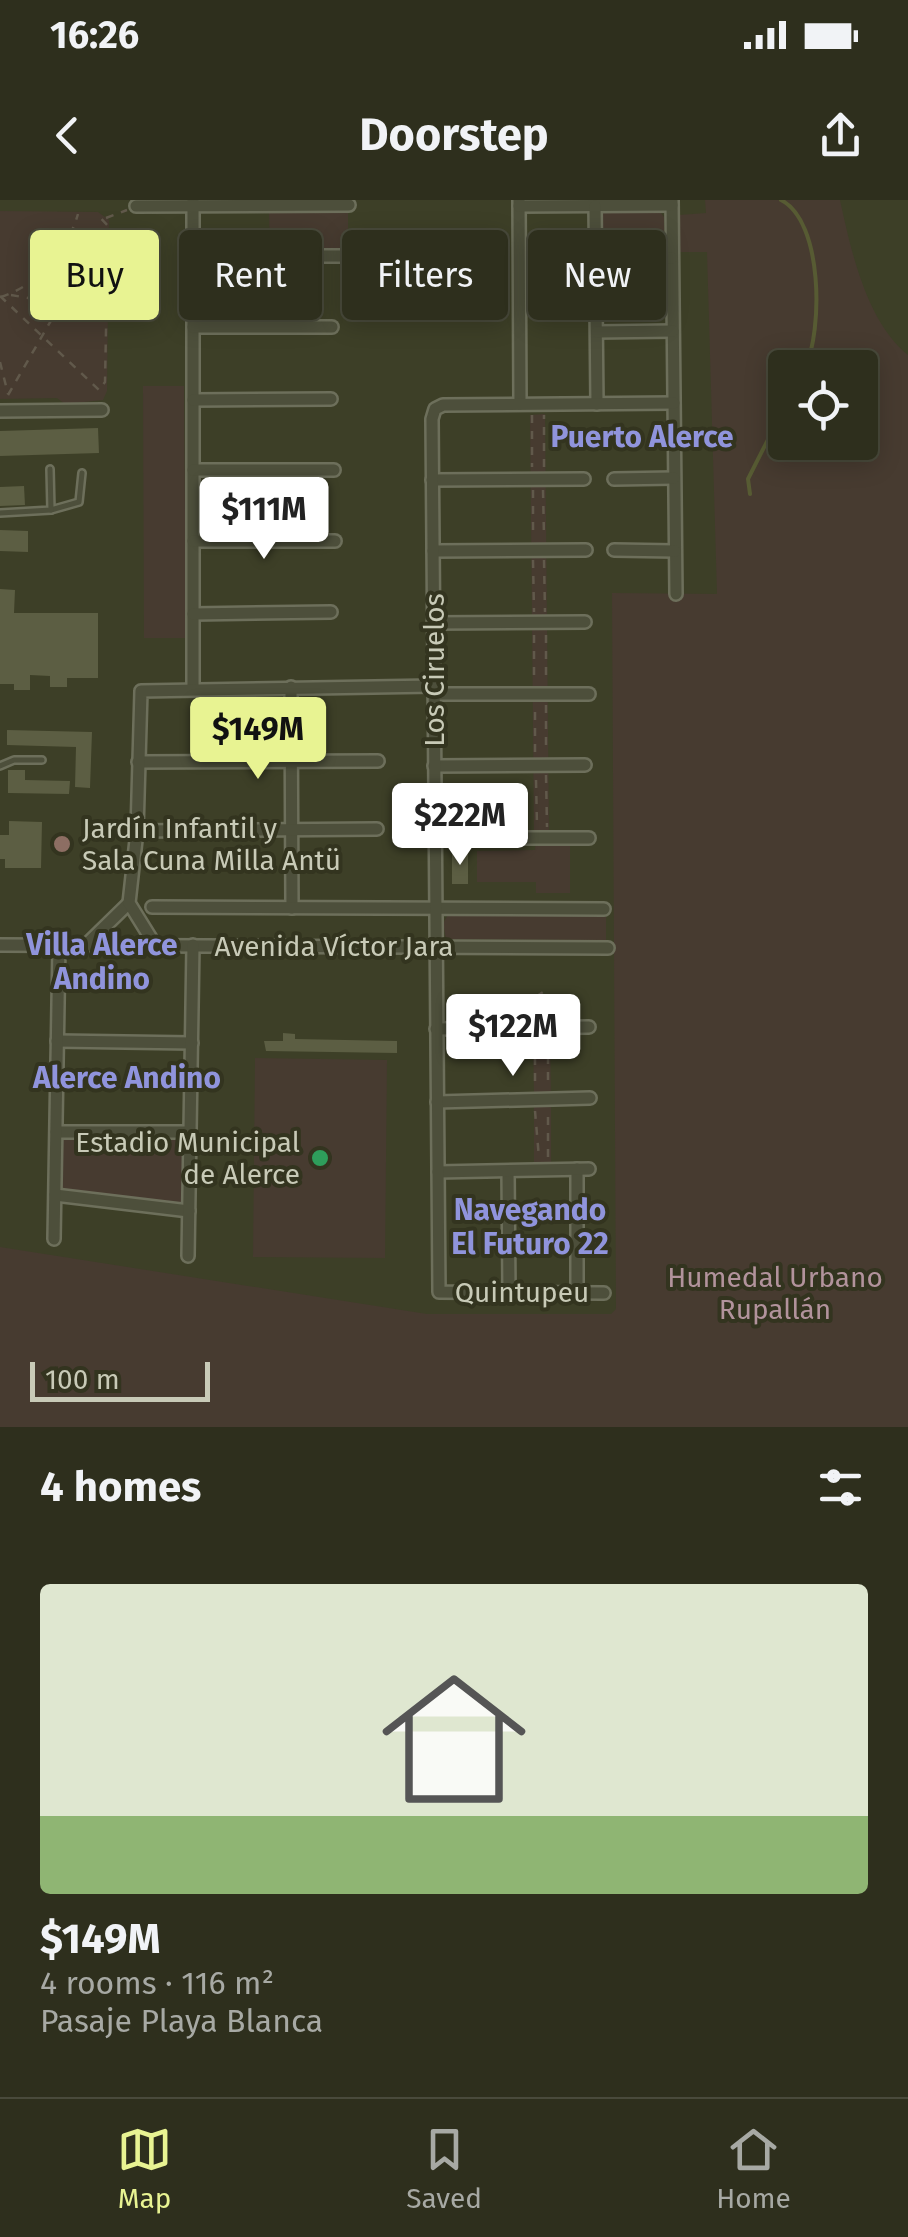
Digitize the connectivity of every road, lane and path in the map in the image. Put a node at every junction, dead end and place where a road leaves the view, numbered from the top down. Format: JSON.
{"nodes":[{"id":1,"x":192,"y":203,"type":"edge"},
{"id":2,"x":519,"y":203,"type":"edge"},
{"id":3,"x":672,"y":203,"type":"edge"},
{"id":4,"x":349,"y":205,"type":"dead end"},
{"id":5,"x":136,"y":206,"type":"joint"},
{"id":6,"x":595,"y":206,"type":"junction"},
{"id":7,"x":78,"y":214,"type":"dead end"},
{"id":8,"x":97,"y":214,"type":"dead end"},
{"id":9,"x":105,"y":219,"type":"junction"},
{"id":10,"x":105,"y":230,"type":"edge"},
{"id":11,"x":193,"y":230,"type":"edge"},
{"id":12,"x":595,"y":230,"type":"edge"},
{"id":13,"x":666,"y":258,"type":"edge"},
{"id":14,"x":672,"y":258,"type":"junction"},
{"id":15,"x":8,"y":295,"type":"junction"},
{"id":16,"x":0,"y":296,"type":"edge"},
{"id":17,"x":30,"y":298,"type":"edge"},
{"id":18,"x":52,"y":320,"type":"edge"},
{"id":19,"x":106,"y":320,"type":"edge"},
{"id":20,"x":193,"y":320,"type":"edge"},
{"id":21,"x":596,"y":320,"type":"edge"},
{"id":22,"x":193,"y":327,"type":"junction"},
{"id":23,"x":332,"y":328,"type":"dead end"},
{"id":24,"x":673,"y":331,"type":"junction"},
{"id":25,"x":596,"y":332,"type":"junction"},
{"id":26,"x":42,"y":338,"type":"junction"},
{"id":27,"x":0,"y":362,"type":"edge"},
{"id":28,"x":332,"y":399,"type":"dead end"},
{"id":29,"x":193,"y":400,"type":"junction"},
{"id":30,"x":674,"y":403,"type":"junction"},
{"id":31,"x":520,"y":404,"type":"junction"},
{"id":32,"x":597,"y":404,"type":"junction"},
{"id":33,"x":102,"y":410,"type":"dead end"},
{"id":34,"x":0,"y":411,"type":"edge"},
{"id":35,"x":50,"y":469,"type":"dead end"},
{"id":36,"x":193,"y":470,"type":"junction"},
{"id":37,"x":334,"y":470,"type":"dead end"},
{"id":38,"x":82,"y":473,"type":"dead end"},
{"id":39,"x":584,"y":478,"type":"dead end"},
{"id":40,"x":674,"y":478,"type":"junction"},
{"id":41,"x":614,"y":479,"type":"dead end"},
{"id":42,"x":432,"y":480,"type":"junction"},
{"id":43,"x":51,"y":510,"type":"junction"},
{"id":44,"x":0,"y":512,"type":"edge"},
{"id":45,"x":193,"y":541,"type":"junction"},
{"id":46,"x":335,"y":541,"type":"dead end"},
{"id":47,"x":586,"y":550,"type":"dead end"},
{"id":48,"x":614,"y":550,"type":"dead end"},
{"id":49,"x":433,"y":551,"type":"junction"},
{"id":50,"x":675,"y":551,"type":"junction"},
{"id":51,"x":676,"y":594,"type":"dead end"},
{"id":52,"x":332,"y":612,"type":"dead end"},
{"id":53,"x":194,"y":614,"type":"junction"},
{"id":54,"x":586,"y":622,"type":"dead end"},
{"id":55,"x":433,"y":623,"type":"junction"},
{"id":56,"x":291,"y":687,"type":"junction"},
{"id":57,"x":194,"y":688,"type":"junction"},
{"id":58,"x":434,"y":690,"type":"junction"},
{"id":59,"x":589,"y":694,"type":"dead end"},
{"id":60,"x":42,"y":760,"type":"dead end"},
{"id":61,"x":378,"y":760,"type":"dead end"},
{"id":62,"x":292,"y":761,"type":"junction"},
{"id":63,"x":138,"y":762,"type":"junction"},
{"id":64,"x":585,"y":765,"type":"dead end"},
{"id":65,"x":0,"y":766,"type":"edge"},
{"id":66,"x":434,"y":766,"type":"junction"},
{"id":67,"x":377,"y":829,"type":"dead end"},
{"id":68,"x":292,"y":830,"type":"junction"},
{"id":69,"x":137,"y":831,"type":"junction"},
{"id":70,"x":435,"y":838,"type":"junction"},
{"id":71,"x":588,"y":838,"type":"dead end"},
{"id":72,"x":129,"y":903,"type":"junction"},
{"id":73,"x":152,"y":907,"type":"dead end"},
{"id":74,"x":292,"y":908,"type":"junction"},
{"id":75,"x":604,"y":909,"type":"dead end"},
{"id":76,"x":435,"y":910,"type":"junction"},
{"id":77,"x":59,"y":944,"type":"junction"},
{"id":78,"x":0,"y":945,"type":"edge"},
{"id":79,"x":86,"y":945,"type":"junction"},
{"id":80,"x":155,"y":945,"type":"junction"},
{"id":81,"x":193,"y":945,"type":"junction"},
{"id":82,"x":436,"y":947,"type":"junction"},
{"id":83,"x":608,"y":948,"type":"dead end"},
{"id":84,"x":589,"y":1027,"type":"dead end"},
{"id":85,"x":542,"y":1028,"type":"junction"},
{"id":86,"x":436,"y":1029,"type":"junction"},
{"id":87,"x":57,"y":1042,"type":"junction"},
{"id":88,"x":192,"y":1043,"type":"junction"},
{"id":89,"x":590,"y":1098,"type":"dead end"},
{"id":90,"x":542,"y":1099,"type":"junction"},
{"id":91,"x":437,"y":1102,"type":"junction"},
{"id":92,"x":56,"y":1132,"type":"junction"},
{"id":93,"x":190,"y":1132,"type":"junction"},
{"id":94,"x":508,"y":1170,"type":"junction"},
{"id":95,"x":543,"y":1170,"type":"junction"},
{"id":96,"x":438,"y":1172,"type":"junction"},
{"id":97,"x":55,"y":1195,"type":"junction"},
{"id":98,"x":189,"y":1211,"type":"junction"},
{"id":99,"x":54,"y":1239,"type":"dead end"},
{"id":100,"x":188,"y":1256,"type":"dead end"},
{"id":101,"x":439,"y":1292,"type":"joint"},
{"id":102,"x":509,"y":1292,"type":"junction"},
{"id":103,"x":577,"y":1293,"type":"junction"},
{"id":104,"x":604,"y":1293,"type":"dead end"}],
"edges":[{"from":1,"to":4,"type":"street"},
{"from":1,"to":5,"type":"street"},
{"from":1,"to":11,"type":"street"},
{"from":2,"to":6,"type":"street"},
{"from":2,"to":31,"type":"street"},
{"from":3,"to":6,"type":"street"},
{"from":3,"to":14,"type":"street"},
{"from":5,"to":9,"type":"path"},
{"from":6,"to":12,"type":"street"},
{"from":7,"to":15,"type":"path"},
{"from":8,"to":9,"type":"path"},
{"from":9,"to":10,"type":"path"},
{"from":13,"to":14,"type":"street"},
{"from":14,"to":24,"type":"street"},
{"from":15,"to":16,"type":"path"},
{"from":15,"to":17,"type":"path"},
{"from":16,"to":26,"type":"path"},
{"from":18,"to":26,"type":"path"},
{"from":19,"to":26,"type":"path"},
{"from":20,"to":22,"type":"street"},
{"from":21,"to":25,"type":"street"},
{"from":22,"to":23,"type":"street"},
{"from":22,"to":29,"type":"street"},
{"from":24,"to":25,"type":"street"},
{"from":24,"to":30,"type":"street"},
{"from":25,"to":32,"type":"street"},
{"from":26,"to":27,"type":"path"},
{"from":28,"to":29,"type":"street"},
{"from":29,"to":36,"type":"street"},
{"from":30,"to":32,"type":"street"},
{"from":30,"to":40,"type":"street"},
{"from":31,"to":32,"type":"street"},
{"from":31,"to":42,"type":"street","name":"Los Ciruelos"},
{"from":33,"to":34,"type":"street"},
{"from":35,"to":43,"type":"lane"},
{"from":36,"to":37,"type":"street"},
{"from":36,"to":45,"type":"street"},
{"from":38,"to":43,"type":"lane"},
{"from":39,"to":42,"type":"street"},
{"from":40,"to":41,"type":"street"},
{"from":40,"to":50,"type":"street"},
{"from":42,"to":49,"type":"street","name":"Los Ciruelos"},
{"from":43,"to":44,"type":"lane"},
{"from":45,"to":46,"type":"street"},
{"from":45,"to":53,"type":"street"},
{"from":47,"to":49,"type":"street"},
{"from":48,"to":50,"type":"street"},
{"from":49,"to":55,"type":"street","name":"Los Ciruelos"},
{"from":50,"to":51,"type":"street"},
{"from":52,"to":53,"type":"street"},
{"from":53,"to":57,"type":"street"},
{"from":54,"to":55,"type":"street"},
{"from":55,"to":58,"type":"street","name":"Los Ciruelos"},
{"from":56,"to":57,"type":"street"},
{"from":56,"to":58,"type":"street"},
{"from":56,"to":62,"type":"street"},
{"from":57,"to":63,"type":"street"},
{"from":58,"to":59,"type":"street"},
{"from":58,"to":66,"type":"street","name":"Los Ciruelos"},
{"from":60,"to":65,"type":"lane"},
{"from":61,"to":62,"type":"street"},
{"from":62,"to":63,"type":"street"},
{"from":62,"to":68,"type":"street"},
{"from":63,"to":69,"type":"street"},
{"from":64,"to":66,"type":"street"},
{"from":66,"to":70,"type":"street","name":"Los Ciruelos"},
{"from":67,"to":68,"type":"street"},
{"from":68,"to":69,"type":"street"},
{"from":68,"to":74,"type":"street"},
{"from":69,"to":72,"type":"street"},
{"from":70,"to":71,"type":"street"},
{"from":70,"to":76,"type":"street","name":"Los Ciruelos"},
{"from":72,"to":79,"type":"street"},
{"from":72,"to":80,"type":"street"},
{"from":73,"to":74,"type":"street","name":"Avenida Víctor Jara"},
{"from":74,"to":76,"type":"street","name":"Avenida Víctor Jara"},
{"from":75,"to":76,"type":"street","name":"Avenida Víctor Jara"},
{"from":76,"to":82,"type":"street","name":"Los Ciruelos"},
{"from":77,"to":78,"type":"street","name":"Avenida Víctor Jara"},
{"from":77,"to":79,"type":"street","name":"Avenida Víctor Jara"},
{"from":77,"to":87,"type":"street"},
{"from":79,"to":80,"type":"street","name":"Avenida Víctor Jara"},
{"from":80,"to":81,"type":"street","name":"Avenida Víctor Jara"},
{"from":81,"to":82,"type":"street","name":"Avenida Víctor Jara"},
{"from":81,"to":88,"type":"street"},
{"from":82,"to":83,"type":"street","name":"Avenida Víctor Jara"},
{"from":82,"to":86,"type":"street","name":"Los Ciruelos"},
{"from":84,"to":85,"type":"street"},
{"from":85,"to":85,"type":"path"},
{"from":85,"to":86,"type":"street"},
{"from":85,"to":90,"type":"path"},
{"from":85,"to":90,"type":"path"},
{"from":86,"to":91,"type":"street","name":"Los Ciruelos"},
{"from":87,"to":88,"type":"street"},
{"from":87,"to":92,"type":"street"},
{"from":88,"to":93,"type":"street"},
{"from":89,"to":90,"type":"street"},
{"from":90,"to":91,"type":"street"},
{"from":90,"to":95,"type":"path"},
{"from":90,"to":95,"type":"path"},
{"from":91,"to":96,"type":"street","name":"Los Ciruelos"},
{"from":92,"to":93,"type":"street"},
{"from":92,"to":97,"type":"street"},
{"from":93,"to":98,"type":"street"},
{"from":94,"to":95,"type":"street"},
{"from":94,"to":96,"type":"street"},
{"from":94,"to":102,"type":"street"},
{"from":95,"to":103,"type":"street"},
{"from":96,"to":101,"type":"street","name":"Los Ciruelos"},
{"from":97,"to":98,"type":"street"},
{"from":97,"to":99,"type":"street"},
{"from":98,"to":100,"type":"street"},
{"from":101,"to":102,"type":"street","name":"Quintupeu"},
{"from":102,"to":103,"type":"street","name":"Quintupeu"},
{"from":103,"to":104,"type":"street","name":"Quintupeu"}]}
